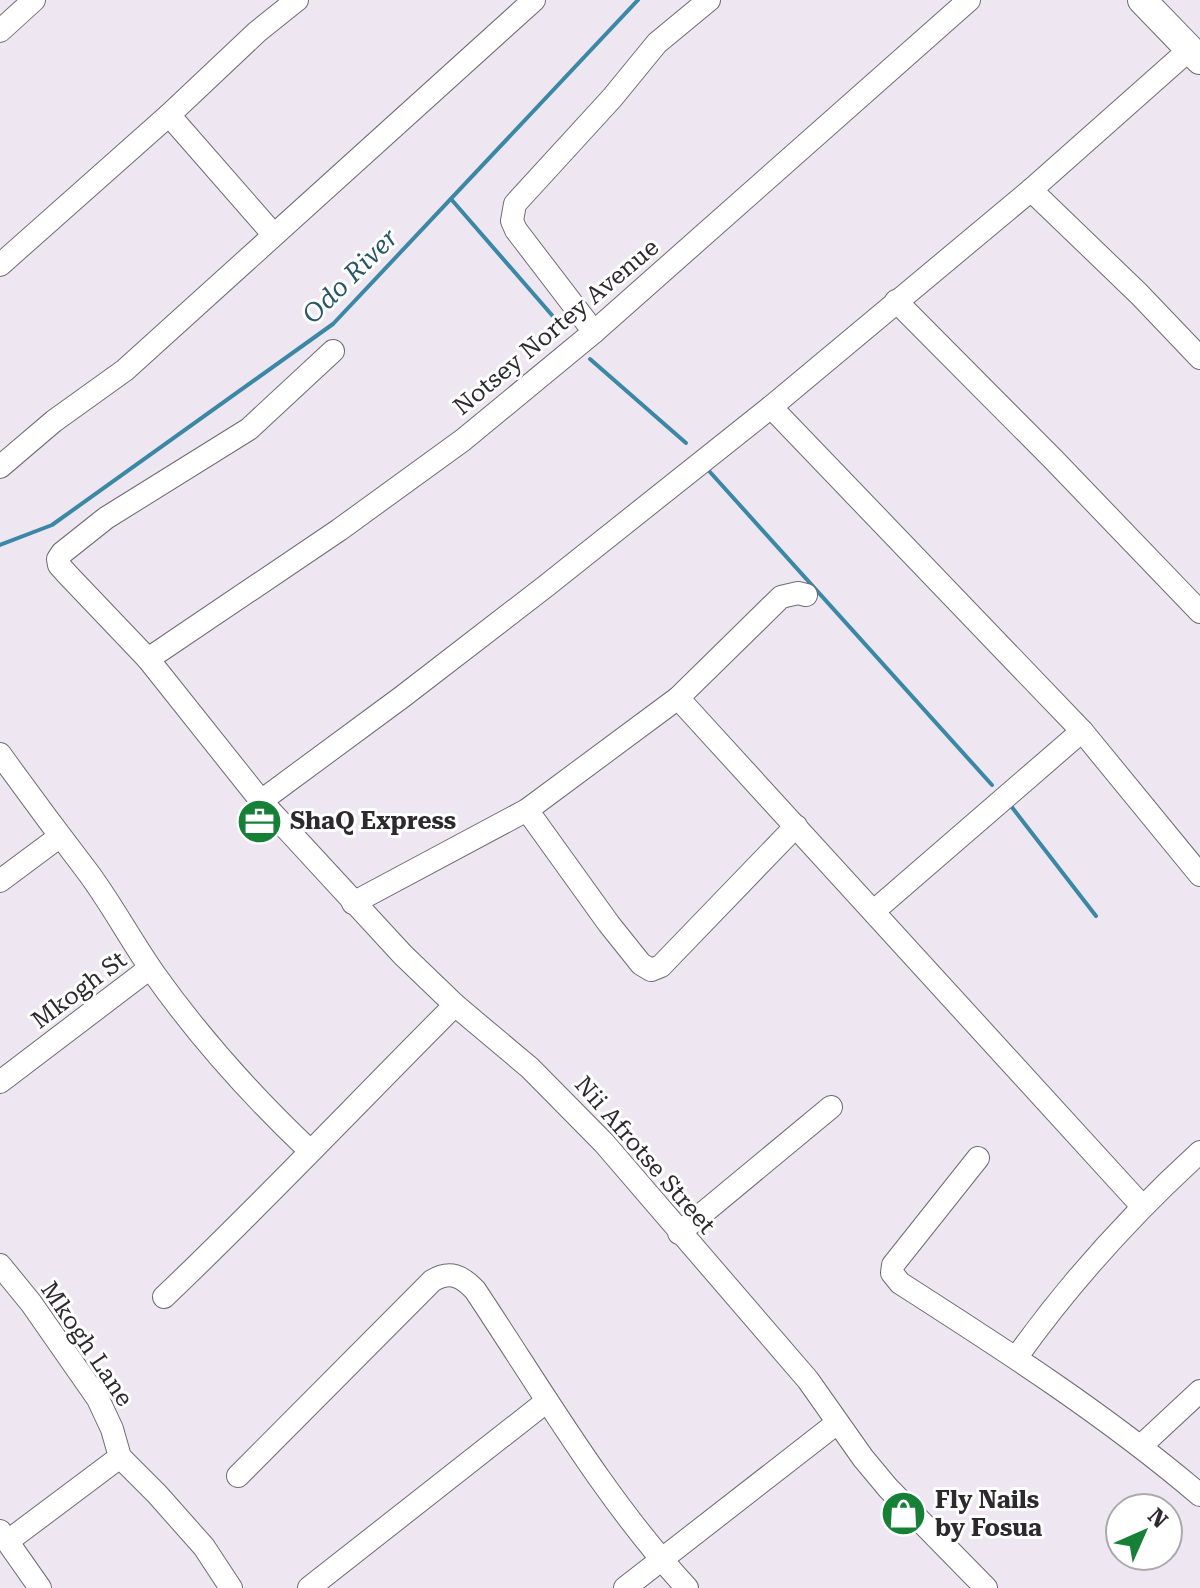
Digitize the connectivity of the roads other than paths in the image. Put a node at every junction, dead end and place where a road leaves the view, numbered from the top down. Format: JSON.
{"nodes":[{"id":1,"x":34,"y":0,"type":"edge"},
{"id":2,"x":297,"y":0,"type":"edge"},
{"id":3,"x":534,"y":0,"type":"edge"},
{"id":4,"x":709,"y":0,"type":"edge"},
{"id":5,"x":969,"y":0,"type":"edge"},
{"id":6,"x":1142,"y":0,"type":"edge"},
{"id":7,"x":0,"y":31,"type":"edge"},
{"id":8,"x":1195,"y":54,"type":"edge"},
{"id":9,"x":169,"y":115,"type":"junction"},
{"id":10,"x":1031,"y":190,"type":"junction"},
{"id":11,"x":273,"y":234,"type":"junction"},
{"id":12,"x":0,"y":265,"type":"edge"},
{"id":13,"x":896,"y":301,"type":"junction"},
{"id":14,"x":594,"y":332,"type":"junction"},
{"id":15,"x":333,"y":351,"type":"dead end"},
{"id":16,"x":1200,"y":358,"type":"edge"},
{"id":17,"x":771,"y":407,"type":"junction"},
{"id":18,"x":0,"y":467,"type":"edge"},
{"id":19,"x":806,"y":595,"type":"dead end"},
{"id":20,"x":1200,"y":612,"type":"edge"},
{"id":21,"x":148,"y":659,"type":"junction"},
{"id":22,"x":678,"y":698,"type":"junction"},
{"id":23,"x":1082,"y":731,"type":"junction"},
{"id":24,"x":0,"y":754,"type":"edge"},
{"id":25,"x":261,"y":801,"type":"junction"},
{"id":26,"x":527,"y":810,"type":"junction"},
{"id":27,"x":796,"y":826,"type":"junction"},
{"id":28,"x":59,"y":837,"type":"junction"},
{"id":29,"x":1200,"y":874,"type":"edge"},
{"id":30,"x":0,"y":881,"type":"edge"},
{"id":31,"x":353,"y":903,"type":"junction"},
{"id":32,"x":874,"y":911,"type":"junction"},
{"id":33,"x":150,"y":968,"type":"junction"},
{"id":34,"x":455,"y":1005,"type":"junction"},
{"id":35,"x":0,"y":1082,"type":"edge"},
{"id":36,"x":831,"y":1107,"type":"dead end"},
{"id":37,"x":309,"y":1150,"type":"junction"},
{"id":38,"x":1200,"y":1152,"type":"edge"},
{"id":39,"x":978,"y":1158,"type":"dead end"},
{"id":40,"x":1142,"y":1206,"type":"junction"},
{"id":41,"x":679,"y":1233,"type":"junction"},
{"id":42,"x":0,"y":1265,"type":"edge"},
{"id":43,"x":164,"y":1297,"type":"dead end"},
{"id":44,"x":1016,"y":1358,"type":"junction"},
{"id":45,"x":1200,"y":1391,"type":"edge"},
{"id":46,"x":547,"y":1401,"type":"junction"},
{"id":47,"x":837,"y":1423,"type":"junction"},
{"id":48,"x":1142,"y":1445,"type":"junction"},
{"id":49,"x":120,"y":1457,"type":"junction"},
{"id":50,"x":238,"y":1476,"type":"dead end"},
{"id":51,"x":1200,"y":1495,"type":"edge"},
{"id":52,"x":4,"y":1536,"type":"edge"},
{"id":53,"x":662,"y":1560,"type":"junction"},
{"id":54,"x":40,"y":1588,"type":"edge"},
{"id":55,"x":231,"y":1588,"type":"edge"},
{"id":56,"x":309,"y":1588,"type":"edge"},
{"id":57,"x":625,"y":1588,"type":"edge"},
{"id":58,"x":687,"y":1588,"type":"edge"},
{"id":59,"x":986,"y":1588,"type":"edge"}],
"edges":[{"from":1,"to":7,"type":"street"},
{"from":2,"to":9,"type":"street"},
{"from":3,"to":11,"type":"street"},
{"from":4,"to":14,"type":"street"},
{"from":5,"to":14,"type":"street","name":"Notsey Nortey Avenue"},
{"from":6,"to":8,"type":"main road"},
{"from":8,"to":10,"type":"street"},
{"from":9,"to":11,"type":"street"},
{"from":9,"to":12,"type":"street"},
{"from":10,"to":13,"type":"street"},
{"from":10,"to":16,"type":"street"},
{"from":11,"to":18,"type":"street"},
{"from":13,"to":17,"type":"street"},
{"from":13,"to":20,"type":"street"},
{"from":14,"to":21,"type":"street","name":"Notsey Nortey Avenue"},
{"from":15,"to":21,"type":"street","name":"Nii Afrotse Street"},
{"from":17,"to":23,"type":"street"},
{"from":17,"to":25,"type":"street"},
{"from":19,"to":22,"type":"street"},
{"from":21,"to":25,"type":"street","name":"Nii Afrotse Street"},
{"from":22,"to":26,"type":"street"},
{"from":22,"to":27,"type":"street"},
{"from":23,"to":29,"type":"street"},
{"from":23,"to":32,"type":"street"},
{"from":24,"to":28,"type":"street"},
{"from":25,"to":31,"type":"street","name":"Nii Afrotse Street"},
{"from":26,"to":27,"type":"street"},
{"from":26,"to":31,"type":"street"},
{"from":27,"to":32,"type":"street"},
{"from":28,"to":30,"type":"street"},
{"from":28,"to":33,"type":"street"},
{"from":31,"to":34,"type":"street","name":"Nii Afrotse Street"},
{"from":32,"to":40,"type":"street"},
{"from":33,"to":35,"type":"street","name":"Mkogh St"},
{"from":33,"to":37,"type":"street"},
{"from":34,"to":37,"type":"street"},
{"from":34,"to":41,"type":"street","name":"Nii Afrotse Street"},
{"from":36,"to":41,"type":"street"},
{"from":37,"to":43,"type":"street"},
{"from":38,"to":40,"type":"street"},
{"from":39,"to":44,"type":"street"},
{"from":40,"to":44,"type":"street"},
{"from":41,"to":47,"type":"street","name":"Nii Afrotse Street"},
{"from":42,"to":49,"type":"street","name":"Mkogh Lane"},
{"from":44,"to":48,"type":"street"},
{"from":45,"to":48,"type":"street"},
{"from":46,"to":50,"type":"street"},
{"from":46,"to":53,"type":"street"},
{"from":46,"to":56,"type":"street"},
{"from":47,"to":53,"type":"street"},
{"from":47,"to":59,"type":"street","name":"Nii Afrotse Street"},
{"from":48,"to":51,"type":"street"},
{"from":49,"to":52,"type":"street"},
{"from":49,"to":55,"type":"street","name":"Mkogh Lane"},
{"from":52,"to":54,"type":"street"},
{"from":53,"to":57,"type":"street"},
{"from":53,"to":58,"type":"street"}]}
